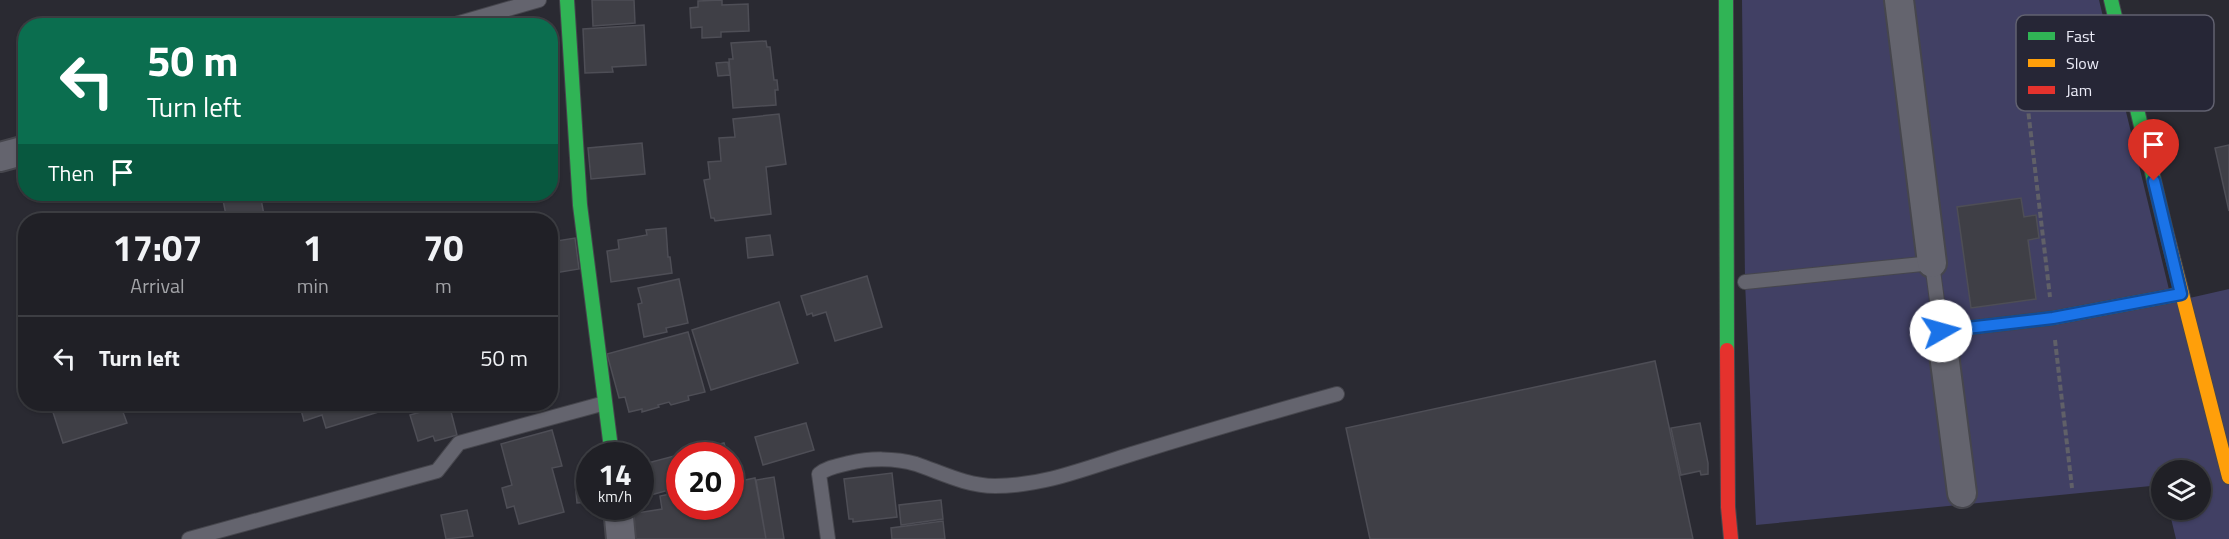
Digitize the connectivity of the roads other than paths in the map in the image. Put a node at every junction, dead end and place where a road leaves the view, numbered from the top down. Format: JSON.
{"nodes":[{"id":1,"x":539,"y":0,"type":"edge"},
{"id":2,"x":567,"y":0,"type":"edge"},
{"id":3,"x":1726,"y":0,"type":"edge"},
{"id":4,"x":1899,"y":0,"type":"edge"},
{"id":5,"x":2111,"y":0,"type":"edge"},
{"id":6,"x":2115,"y":15,"type":"edge"},
{"id":7,"x":477,"y":18,"type":"edge"},
{"id":8,"x":2137,"y":111,"type":"edge"},
{"id":9,"x":18,"y":152,"type":"edge"},
{"id":10,"x":0,"y":157,"type":"edge"},
{"id":11,"x":1932,"y":263,"type":"junction"},
{"id":12,"x":1745,"y":282,"type":"dead end"},
{"id":13,"x":2181,"y":294,"type":"junction"},
{"id":14,"x":1941,"y":331,"type":"junction"},
{"id":15,"x":1337,"y":394,"type":"dead end"},
{"id":16,"x":605,"y":403,"type":"junction"},
{"id":17,"x":610,"y":442,"type":"edge"},
{"id":18,"x":2229,"y":477,"type":"edge"},
{"id":19,"x":1962,"y":493,"type":"dead end"},
{"id":20,"x":619,"y":520,"type":"edge"},
{"id":21,"x":189,"y":539,"type":"edge"},
{"id":22,"x":621,"y":539,"type":"edge"},
{"id":23,"x":828,"y":539,"type":"edge"},
{"id":24,"x":1731,"y":539,"type":"edge"}],
"edges":[{"from":1,"to":7,"type":"lane"},
{"from":2,"to":16,"type":"street"},
{"from":3,"to":24,"type":"street"},
{"from":4,"to":11,"type":"street"},
{"from":5,"to":6,"type":"street"},
{"from":8,"to":13,"type":"street"},
{"from":9,"to":10,"type":"street"},
{"from":11,"to":12,"type":"lane"},
{"from":11,"to":14,"type":"lane"},
{"from":13,"to":14,"type":"lane"},
{"from":13,"to":18,"type":"street"},
{"from":14,"to":19,"type":"street"},
{"from":15,"to":23,"type":"lane"},
{"from":16,"to":17,"type":"street"},
{"from":16,"to":21,"type":"lane"},
{"from":20,"to":22,"type":"street"}]}
